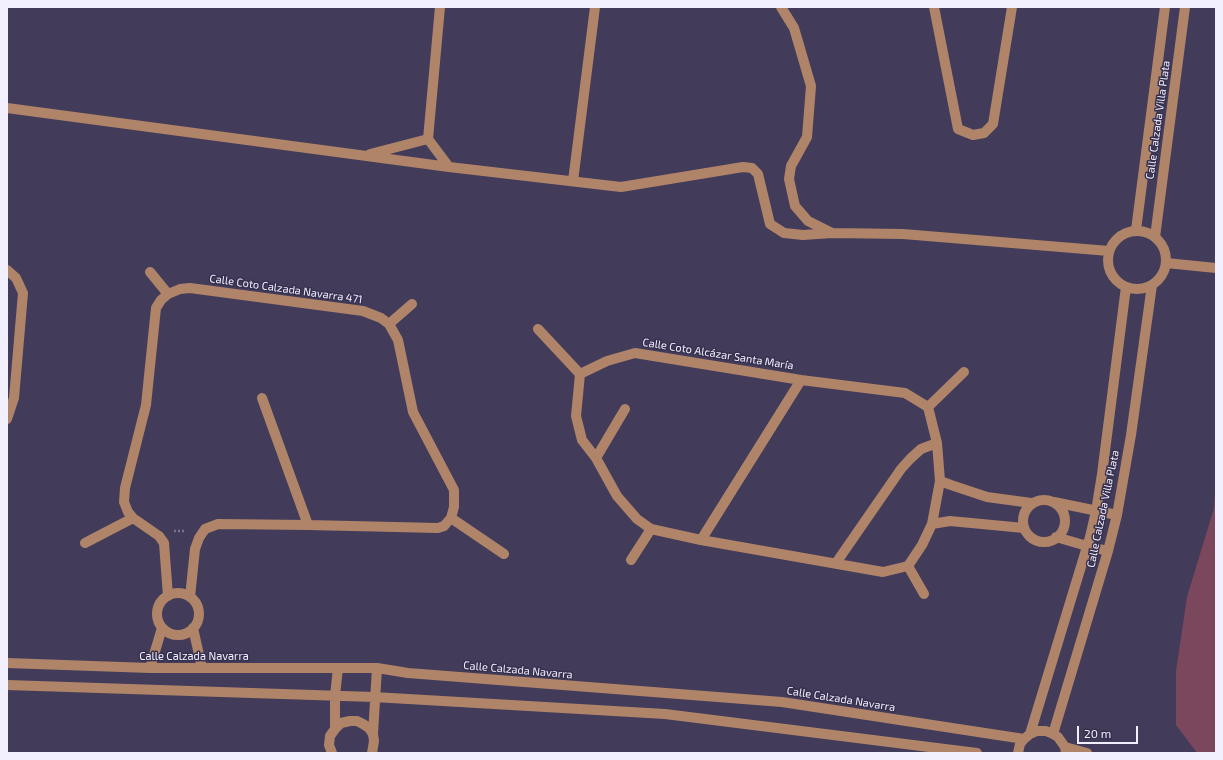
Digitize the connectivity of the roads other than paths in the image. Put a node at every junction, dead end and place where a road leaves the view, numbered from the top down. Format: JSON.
{"nodes":[{"id":1,"x":440,"y":7,"type":"edge"},
{"id":2,"x":595,"y":7,"type":"edge"},
{"id":3,"x":781,"y":7,"type":"edge"},
{"id":4,"x":934,"y":7,"type":"edge"},
{"id":5,"x":1012,"y":7,"type":"edge"},
{"id":6,"x":1165,"y":7,"type":"edge"},
{"id":7,"x":1185,"y":7,"type":"edge"},
{"id":8,"x":7,"y":108,"type":"edge"},
{"id":9,"x":428,"y":139,"type":"junction"},
{"id":10,"x":364,"y":156,"type":"junction"},
{"id":11,"x":449,"y":167,"type":"junction"},
{"id":12,"x":573,"y":181,"type":"junction"},
{"id":13,"x":1136,"y":230,"type":"junction"},
{"id":14,"x":832,"y":233,"type":"junction"},
{"id":15,"x":1155,"y":237,"type":"junction"},
{"id":16,"x":1108,"y":251,"type":"junction"},
{"id":17,"x":1166,"y":263,"type":"junction"},
{"id":18,"x":1216,"y":268,"type":"edge"},
{"id":19,"x":7,"y":270,"type":"edge"},
{"id":20,"x":150,"y":272,"type":"dead end"},
{"id":21,"x":1152,"y":284,"type":"junction"},
{"id":22,"x":1126,"y":287,"type":"junction"},
{"id":23,"x":168,"y":294,"type":"junction"},
{"id":24,"x":412,"y":304,"type":"dead end"},
{"id":25,"x":389,"y":324,"type":"junction"},
{"id":26,"x":538,"y":330,"type":"dead end"},
{"id":27,"x":964,"y":372,"type":"dead end"},
{"id":28,"x":580,"y":374,"type":"junction"},
{"id":29,"x":801,"y":380,"type":"junction"},
{"id":30,"x":10,"y":398,"type":"edge"},
{"id":31,"x":262,"y":398,"type":"dead end"},
{"id":32,"x":928,"y":407,"type":"junction"},
{"id":33,"x":625,"y":409,"type":"dead end"},
{"id":34,"x":7,"y":419,"type":"edge"},
{"id":35,"x":937,"y":443,"type":"junction"},
{"id":36,"x":596,"y":458,"type":"junction"},
{"id":37,"x":940,"y":481,"type":"junction"},
{"id":38,"x":1054,"y":502,"type":"junction"},
{"id":39,"x":1031,"y":503,"type":"junction"},
{"id":40,"x":1096,"y":511,"type":"junction"},
{"id":41,"x":1117,"y":515,"type":"junction"},
{"id":42,"x":133,"y":518,"type":"junction"},
{"id":43,"x":451,"y":518,"type":"junction"},
{"id":44,"x":932,"y":524,"type":"junction"},
{"id":45,"x":308,"y":525,"type":"junction"},
{"id":46,"x":1024,"y":528,"type":"junction"},
{"id":47,"x":650,"y":529,"type":"junction"},
{"id":48,"x":1056,"y":537,"type":"junction"},
{"id":49,"x":702,"y":540,"type":"junction"},
{"id":50,"x":85,"y":543,"type":"dead end"},
{"id":51,"x":1087,"y":546,"type":"junction"},
{"id":52,"x":1108,"y":551,"type":"junction"},
{"id":53,"x":504,"y":554,"type":"dead end"},
{"id":54,"x":631,"y":560,"type":"dead end"},
{"id":55,"x":836,"y":563,"type":"junction"},
{"id":56,"x":908,"y":566,"type":"junction"},
{"id":57,"x":924,"y":594,"type":"dead end"},
{"id":58,"x":168,"y":596,"type":"junction"},
{"id":59,"x":190,"y":597,"type":"junction"},
{"id":60,"x":162,"y":628,"type":"junction"},
{"id":61,"x":193,"y":628,"type":"junction"},
{"id":62,"x":7,"y":663,"type":"edge"},
{"id":63,"x":150,"y":668,"type":"junction"},
{"id":64,"x":202,"y":668,"type":"junction"},
{"id":65,"x":338,"y":668,"type":"junction"},
{"id":66,"x":377,"y":668,"type":"junction"},
{"id":67,"x":7,"y":685,"type":"edge"},
{"id":68,"x":335,"y":696,"type":"junction"},
{"id":69,"x":374,"y":697,"type":"junction"},
{"id":70,"x":334,"y":729,"type":"junction"},
{"id":71,"x":373,"y":734,"type":"junction"},
{"id":72,"x":1053,"y":734,"type":"junction"},
{"id":73,"x":1027,"y":737,"type":"junction"},
{"id":74,"x":1065,"y":750,"type":"edge"},
{"id":75,"x":332,"y":753,"type":"edge"},
{"id":76,"x":372,"y":753,"type":"edge"},
{"id":77,"x":977,"y":753,"type":"edge"},
{"id":78,"x":1018,"y":753,"type":"edge"},
{"id":79,"x":1087,"y":753,"type":"edge"}],
"edges":[{"from":1,"to":9,"type":"street"},
{"from":2,"to":12,"type":"street"},
{"from":3,"to":14,"type":"street"},
{"from":4,"to":5,"type":"street"},
{"from":6,"to":13,"type":"street","name":"Calle Calzada Villa Plata"},
{"from":7,"to":15,"type":"street","name":"Calle Calzada Villa Plata"},
{"from":8,"to":10,"type":"street"},
{"from":9,"to":10,"type":"street"},
{"from":9,"to":11,"type":"street"},
{"from":10,"to":11,"type":"street"},
{"from":11,"to":12,"type":"street"},
{"from":12,"to":14,"type":"street"},
{"from":13,"to":15,"type":"street"},
{"from":13,"to":16,"type":"street"},
{"from":14,"to":16,"type":"street"},
{"from":15,"to":17,"type":"street"},
{"from":16,"to":22,"type":"street"},
{"from":17,"to":18,"type":"street"},
{"from":17,"to":21,"type":"street"},
{"from":19,"to":30,"type":"street"},
{"from":20,"to":23,"type":"street"},
{"from":21,"to":22,"type":"street"},
{"from":21,"to":41,"type":"street","name":"Calle Calzada Villa Plata"},
{"from":22,"to":40,"type":"street","name":"Calle Calzada Villa Plata"},
{"from":23,"to":25,"type":"street","name":"Calle Coto Calzada Navarra 471"},
{"from":23,"to":42,"type":"street"},
{"from":24,"to":25,"type":"street"},
{"from":25,"to":43,"type":"street"},
{"from":26,"to":28,"type":"street"},
{"from":27,"to":32,"type":"street"},
{"from":28,"to":29,"type":"street","name":"Calle Coto Alcázar Santa María"},
{"from":28,"to":36,"type":"street"},
{"from":29,"to":32,"type":"street","name":"Calle Coto Alcázar Santa María"},
{"from":29,"to":49,"type":"street","name":"Calle Coto Alcázar Santa María"},
{"from":30,"to":34,"type":"street"},
{"from":31,"to":45,"type":"street"},
{"from":32,"to":35,"type":"street"},
{"from":33,"to":36,"type":"street"},
{"from":35,"to":37,"type":"street"},
{"from":35,"to":55,"type":"street"},
{"from":36,"to":47,"type":"street"},
{"from":37,"to":39,"type":"street"},
{"from":37,"to":44,"type":"street"},
{"from":38,"to":39,"type":"street"},
{"from":38,"to":40,"type":"street"},
{"from":38,"to":48,"type":"street"},
{"from":39,"to":46,"type":"street"},
{"from":40,"to":41,"type":"street"},
{"from":40,"to":51,"type":"street","name":"Calle Calzada Villa Plata"},
{"from":41,"to":52,"type":"street","name":"Calle Calzada Villa Plata"},
{"from":42,"to":50,"type":"street"},
{"from":42,"to":58,"type":"street"},
{"from":43,"to":45,"type":"street"},
{"from":43,"to":53,"type":"street"},
{"from":44,"to":46,"type":"street"},
{"from":44,"to":56,"type":"street"},
{"from":45,"to":59,"type":"street"},
{"from":46,"to":48,"type":"street"},
{"from":47,"to":49,"type":"street"},
{"from":47,"to":54,"type":"street"},
{"from":48,"to":51,"type":"street"},
{"from":49,"to":55,"type":"street"},
{"from":51,"to":52,"type":"street"},
{"from":51,"to":73,"type":"street","name":"Calle Calzada Villa Plata"},
{"from":52,"to":72,"type":"street","name":"Calle Calzada Villa Plata"},
{"from":55,"to":56,"type":"street"},
{"from":56,"to":57,"type":"street"},
{"from":58,"to":59,"type":"street"},
{"from":58,"to":60,"type":"street"},
{"from":59,"to":61,"type":"street"},
{"from":60,"to":61,"type":"street"},
{"from":60,"to":63,"type":"street"},
{"from":61,"to":64,"type":"street"},
{"from":62,"to":63,"type":"street","name":"Calle Calzada Navarra"},
{"from":63,"to":64,"type":"street","name":"Calle Calzada Navarra"},
{"from":64,"to":65,"type":"street","name":"Calle Calzada Navarra"},
{"from":65,"to":66,"type":"street","name":"Calle Calzada Navarra"},
{"from":65,"to":68,"type":"street"},
{"from":66,"to":69,"type":"street"},
{"from":66,"to":73,"type":"street","name":"Calle Calzada Navarra"},
{"from":67,"to":68,"type":"street"},
{"from":68,"to":69,"type":"street"},
{"from":68,"to":70,"type":"street"},
{"from":69,"to":71,"type":"street"},
{"from":69,"to":77,"type":"street"},
{"from":70,"to":71,"type":"street"},
{"from":70,"to":75,"type":"street"},
{"from":71,"to":76,"type":"street"},
{"from":72,"to":73,"type":"street","name":"Calle Calzada Navarra"},
{"from":72,"to":74,"type":"street"},
{"from":73,"to":78,"type":"street","name":"Calle Calzada Villa Plata"},
{"from":74,"to":79,"type":"street"}]}
